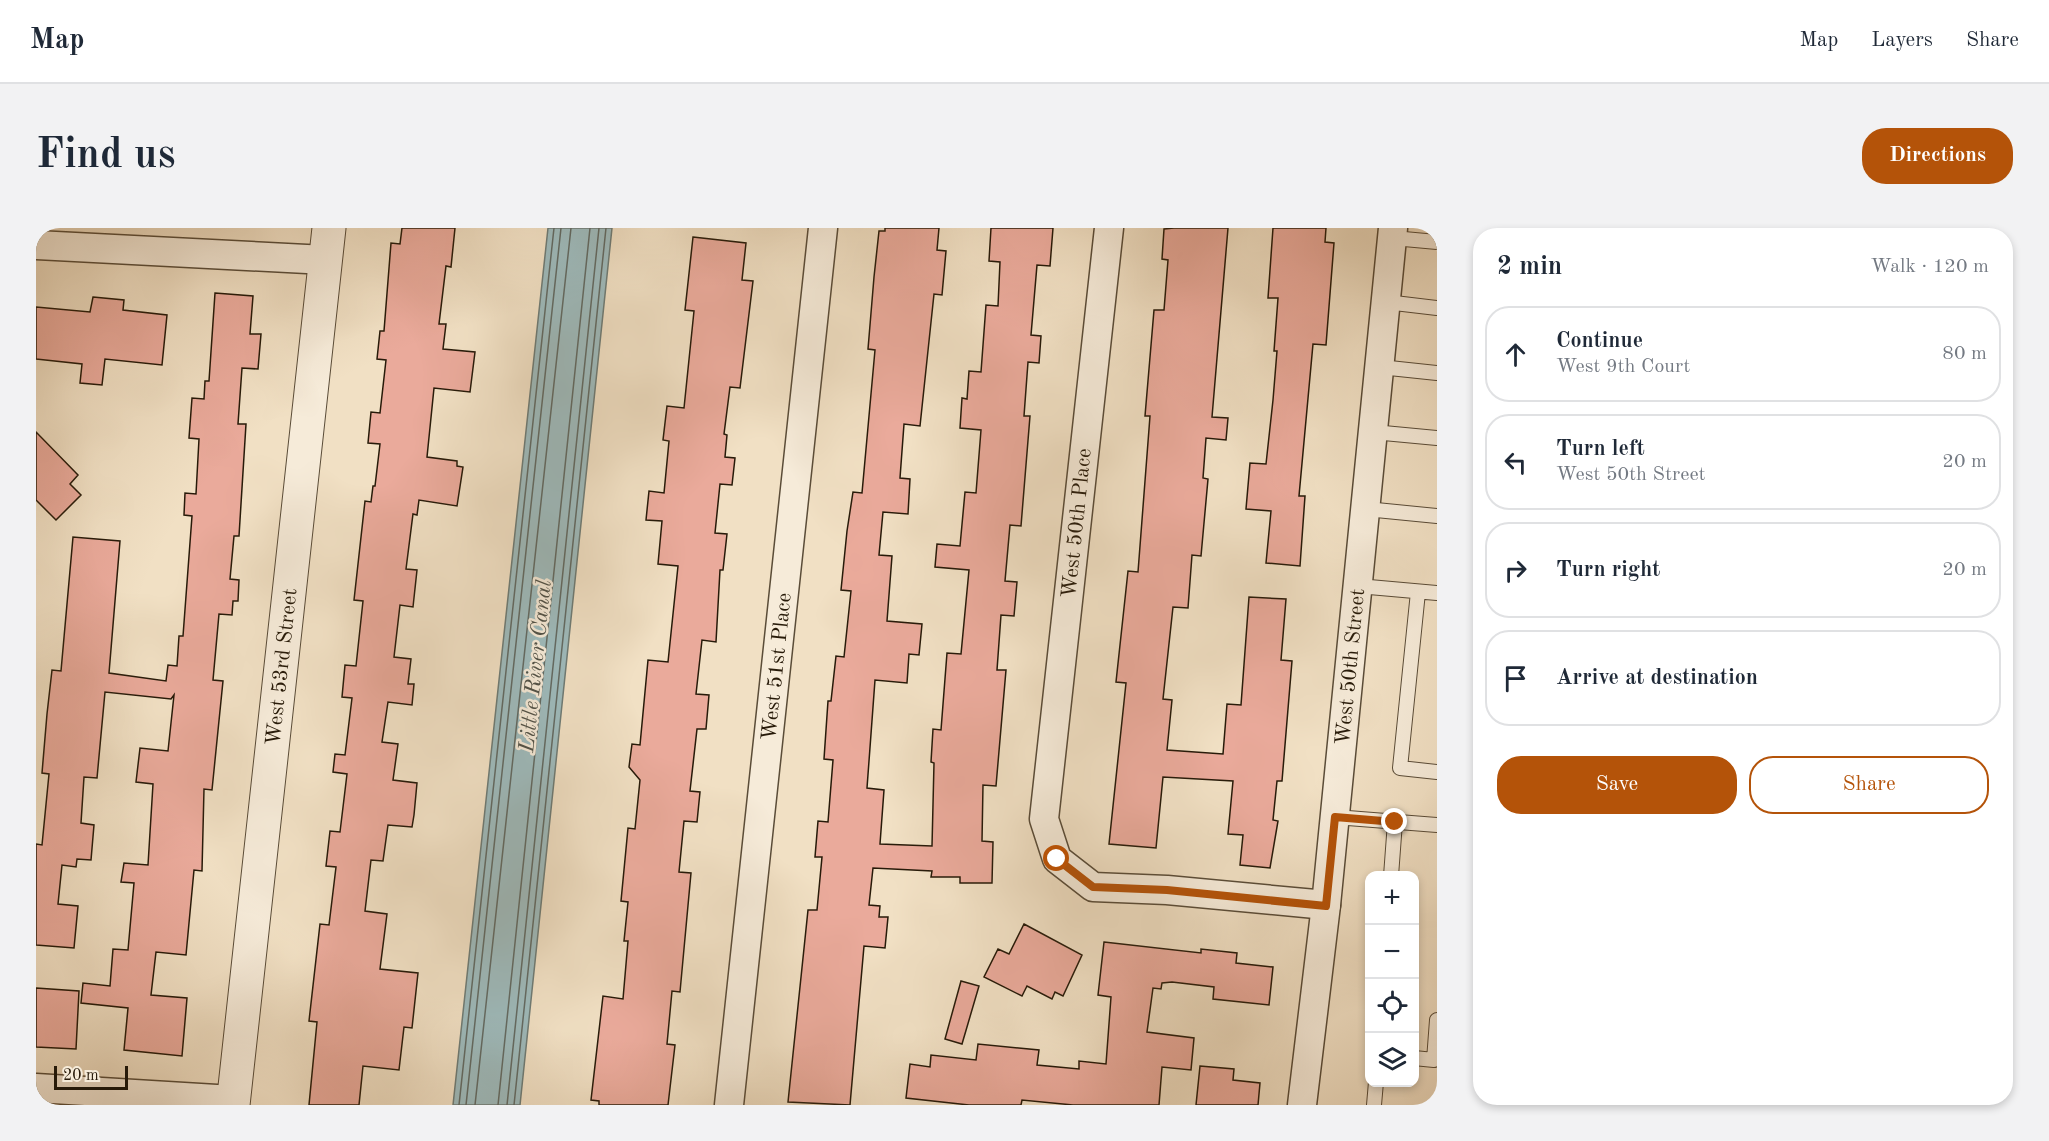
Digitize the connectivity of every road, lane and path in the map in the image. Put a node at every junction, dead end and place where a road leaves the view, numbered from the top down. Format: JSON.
{"nodes":[{"id":1,"x":823,"y":228,"type":"edge"},
{"id":2,"x":1109,"y":228,"type":"edge"},
{"id":3,"x":1393,"y":233,"type":"edge"},
{"id":4,"x":39,"y":239,"type":"edge"},
{"id":5,"x":1437,"y":242,"type":"edge"},
{"id":6,"x":328,"y":244,"type":"edge"},
{"id":7,"x":1386,"y":302,"type":"junction"},
{"id":8,"x":1437,"y":308,"type":"edge"},
{"id":9,"x":1380,"y":367,"type":"junction"},
{"id":10,"x":1437,"y":373,"type":"edge"},
{"id":11,"x":1373,"y":432,"type":"junction"},
{"id":12,"x":1437,"y":438,"type":"edge"},
{"id":13,"x":1366,"y":509,"type":"junction"},
{"id":14,"x":1437,"y":516,"type":"edge"},
{"id":15,"x":1358,"y":586,"type":"junction"},
{"id":16,"x":1418,"y":592,"type":"junction"},
{"id":17,"x":1437,"y":593,"type":"edge"},
{"id":18,"x":1437,"y":772,"type":"edge"},
{"id":19,"x":1335,"y":817,"type":"junction"},
{"id":20,"x":1395,"y":822,"type":"junction"},
{"id":21,"x":1437,"y":825,"type":"edge"},
{"id":22,"x":1391,"y":871,"type":"edge"},
{"id":23,"x":1326,"y":906,"type":"junction"},
{"id":24,"x":1437,"y":1020,"type":"edge"},
{"id":25,"x":1419,"y":1059,"type":"edge"},
{"id":26,"x":1436,"y":1061,"type":"edge"},
{"id":27,"x":1376,"y":1087,"type":"edge"},
{"id":28,"x":36,"y":1089,"type":"edge"},
{"id":29,"x":233,"y":1103,"type":"edge"},
{"id":30,"x":729,"y":1105,"type":"edge"},
{"id":31,"x":1302,"y":1105,"type":"edge"},
{"id":32,"x":1374,"y":1105,"type":"edge"}],
"edges":[{"from":1,"to":30,"type":"street","name":"West 51st Place"},
{"from":2,"to":23,"type":"street","name":"West 50th Place"},
{"from":3,"to":5,"type":"lane"},
{"from":3,"to":7,"type":"street","name":"West 50th Street"},
{"from":4,"to":6,"type":"street"},
{"from":6,"to":29,"type":"street","name":"West 53rd Street"},
{"from":7,"to":8,"type":"lane"},
{"from":7,"to":9,"type":"street","name":"West 50th Street"},
{"from":9,"to":10,"type":"lane"},
{"from":9,"to":11,"type":"street","name":"West 50th Street"},
{"from":11,"to":12,"type":"lane"},
{"from":11,"to":13,"type":"street","name":"West 50th Street"},
{"from":13,"to":14,"type":"lane"},
{"from":13,"to":15,"type":"street","name":"West 50th Street"},
{"from":15,"to":16,"type":"lane"},
{"from":15,"to":19,"type":"street","name":"West 50th Street"},
{"from":16,"to":17,"type":"lane"},
{"from":16,"to":18,"type":"lane"},
{"from":19,"to":20,"type":"lane"},
{"from":19,"to":23,"type":"street","name":"West 50th Street"},
{"from":20,"to":21,"type":"lane"},
{"from":20,"to":22,"type":"lane"},
{"from":23,"to":31,"type":"street","name":"West 50th Street"},
{"from":24,"to":26,"type":"lane"},
{"from":25,"to":26,"type":"lane"},
{"from":27,"to":32,"type":"lane"},
{"from":28,"to":29,"type":"street"}]}
